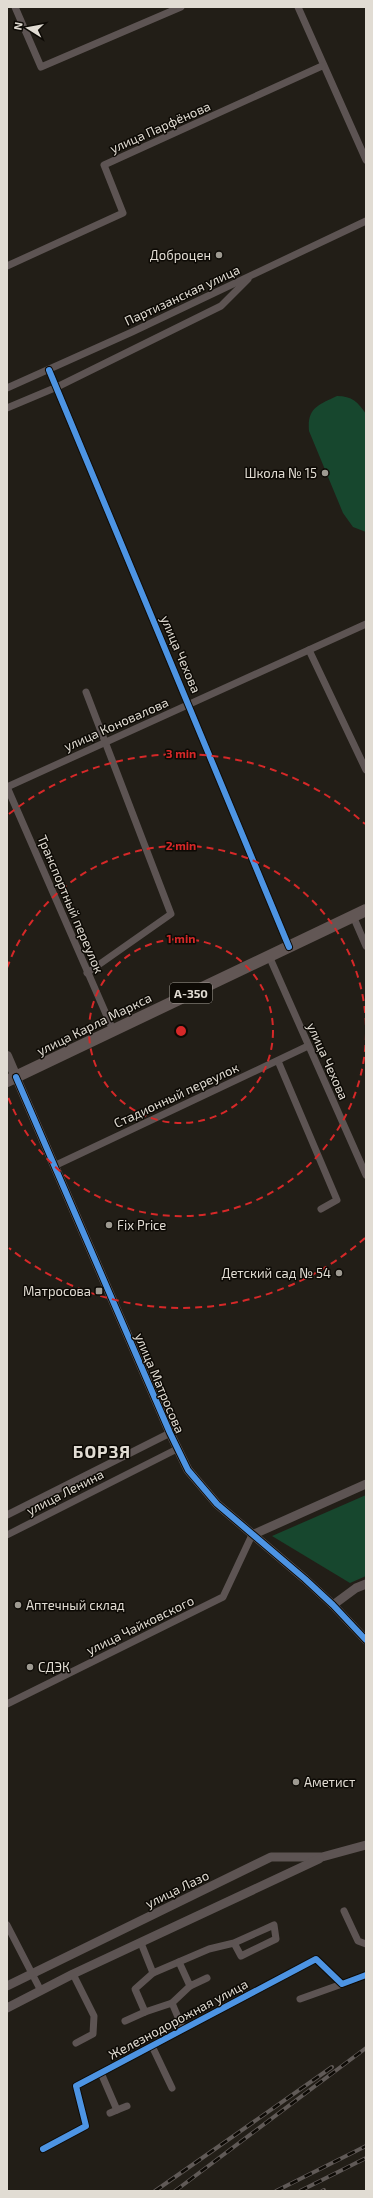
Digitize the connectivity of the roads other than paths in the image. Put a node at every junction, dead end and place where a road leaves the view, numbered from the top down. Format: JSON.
{"nodes":[{"id":1,"x":15,"y":7,"type":"edge"},
{"id":2,"x":181,"y":7,"type":"edge"},
{"id":3,"x":298,"y":7,"type":"edge"},
{"id":4,"x":322,"y":66,"type":"junction"},
{"id":5,"x":366,"y":160,"type":"edge"},
{"id":6,"x":366,"y":221,"type":"edge"},
{"id":7,"x":7,"y":266,"type":"edge"},
{"id":8,"x":253,"y":275,"type":"junction"},
{"id":9,"x":49,"y":370,"type":"junction"},
{"id":10,"x":57,"y":387,"type":"junction"},
{"id":11,"x":7,"y":388,"type":"edge"},
{"id":12,"x":7,"y":408,"type":"edge"},
{"id":13,"x":366,"y":624,"type":"edge"},
{"id":14,"x":309,"y":650,"type":"junction"},
{"id":15,"x":86,"y":692,"type":"dead end"},
{"id":16,"x":190,"y":704,"type":"junction"},
{"id":17,"x":106,"y":742,"type":"junction"},
{"id":18,"x":366,"y":770,"type":"edge"},
{"id":19,"x":7,"y":787,"type":"edge"},
{"id":20,"x":366,"y":910,"type":"edge"},
{"id":21,"x":353,"y":916,"type":"junction"},
{"id":22,"x":366,"y":946,"type":"edge"},
{"id":23,"x":290,"y":947,"type":"junction"},
{"id":24,"x":269,"y":956,"type":"junction"},
{"id":25,"x":88,"y":973,"type":"junction"},
{"id":26,"x":113,"y":1030,"type":"junction"},
{"id":27,"x":308,"y":1046,"type":"junction"},
{"id":28,"x":7,"y":1056,"type":"edge"},
{"id":29,"x":278,"y":1061,"type":"junction"},
{"id":30,"x":11,"y":1079,"type":"edge"},
{"id":31,"x":54,"y":1166,"type":"junction"},
{"id":32,"x":366,"y":1175,"type":"edge"},
{"id":33,"x":320,"y":1209,"type":"dead end"},
{"id":34,"x":170,"y":1433,"type":"junction"},
{"id":35,"x":177,"y":1450,"type":"junction"},
{"id":36,"x":366,"y":1484,"type":"edge"},
{"id":37,"x":7,"y":1515,"type":"edge"},
{"id":38,"x":7,"y":1535,"type":"edge"},
{"id":39,"x":252,"y":1536,"type":"junction"},
{"id":40,"x":366,"y":1584,"type":"edge"},
{"id":41,"x":333,"y":1605,"type":"junction"},
{"id":42,"x":366,"y":1640,"type":"edge"},
{"id":43,"x":7,"y":1704,"type":"edge"},
{"id":44,"x":366,"y":1845,"type":"edge"},
{"id":45,"x":322,"y":1857,"type":"junction"},
{"id":46,"x":344,"y":1911,"type":"dead end"},
{"id":47,"x":7,"y":1925,"type":"edge"},
{"id":48,"x":140,"y":1943,"type":"junction"},
{"id":49,"x":234,"y":1944,"type":"junction"},
{"id":50,"x":366,"y":1944,"type":"edge"},
{"id":51,"x":179,"y":1962,"type":"junction"},
{"id":52,"x":32,"y":1973,"type":"junction"},
{"id":53,"x":153,"y":1973,"type":"junction"},
{"id":54,"x":73,"y":1974,"type":"junction"},
{"id":55,"x":366,"y":1975,"type":"edge"},
{"id":56,"x":207,"y":1978,"type":"dead end"},
{"id":57,"x":342,"y":1984,"type":"junction"},
{"id":58,"x":7,"y":1986,"type":"edge"},
{"id":59,"x":190,"y":1986,"type":"junction"},
{"id":60,"x":41,"y":1991,"type":"junction"},
{"id":61,"x":300,"y":1999,"type":"dead end"},
{"id":62,"x":172,"y":2003,"type":"junction"},
{"id":63,"x":7,"y":2008,"type":"edge"},
{"id":64,"x":145,"y":2012,"type":"junction"},
{"id":65,"x":125,"y":2021,"type":"dead end"},
{"id":66,"x":183,"y":2029,"type":"junction"},
{"id":67,"x":76,"y":2043,"type":"dead end"},
{"id":68,"x":152,"y":2046,"type":"junction"},
{"id":69,"x":101,"y":2073,"type":"junction"},
{"id":70,"x":172,"y":2088,"type":"dead end"},
{"id":71,"x":127,"y":2106,"type":"dead end"},
{"id":72,"x":43,"y":2149,"type":"dead end"}],
"edges":[{"from":1,"to":2,"type":"street"},
{"from":3,"to":4,"type":"street"},
{"from":4,"to":5,"type":"street"},
{"from":4,"to":7,"type":"street","name":"улица Парфёнова"},
{"from":6,"to":8,"type":"street","name":"Партизанская улица"},
{"from":8,"to":9,"type":"street","name":"Партизанская улица"},
{"from":8,"to":10,"type":"street"},
{"from":9,"to":10,"type":"street","name":"улица Чехова"},
{"from":9,"to":11,"type":"street","name":"Партизанская улица"},
{"from":10,"to":12,"type":"street"},
{"from":10,"to":16,"type":"street","name":"улица Чехова"},
{"from":13,"to":14,"type":"street","name":"улица Коновалова"},
{"from":14,"to":16,"type":"street","name":"улица Коновалова"},
{"from":14,"to":18,"type":"street"},
{"from":15,"to":17,"type":"street"},
{"from":16,"to":17,"type":"street","name":"улица Коновалова"},
{"from":16,"to":23,"type":"street","name":"улица Чехова"},
{"from":17,"to":19,"type":"street","name":"улица Коновалова"},
{"from":17,"to":25,"type":"street"},
{"from":19,"to":25,"type":"street","name":"Транспортный переулок"},
{"from":20,"to":21,"type":"highway","name":"улица Карла Маркса","number":"А-350"},
{"from":21,"to":22,"type":"street"},
{"from":21,"to":23,"type":"highway","name":"улица Карла Маркса","number":"А-350"},
{"from":23,"to":24,"type":"highway","name":"улица Карла Маркса","number":"А-350"},
{"from":24,"to":26,"type":"highway","name":"улица Карла Маркса","number":"А-350"},
{"from":24,"to":27,"type":"street","name":"улица Чехова"},
{"from":25,"to":26,"type":"street","name":"Транспортный переулок"},
{"from":26,"to":30,"type":"highway","name":"улица Карла Маркса","number":"А-350"},
{"from":27,"to":29,"type":"street","name":"Стадионный переулок"},
{"from":27,"to":32,"type":"street","name":"улица Чехова"},
{"from":28,"to":30,"type":"main road","name":"улица Матросова"},
{"from":29,"to":31,"type":"street","name":"Стадионный переулок"},
{"from":29,"to":33,"type":"street"},
{"from":30,"to":31,"type":"street","name":"улица Матросова"},
{"from":31,"to":34,"type":"street","name":"улица Матросова"},
{"from":34,"to":35,"type":"street","name":"улица Матросова"},
{"from":34,"to":37,"type":"street","name":"улица Ленина"},
{"from":35,"to":38,"type":"street","name":"улица Ленина"},
{"from":35,"to":39,"type":"street","name":"улица Матросова"},
{"from":36,"to":39,"type":"street"},
{"from":39,"to":41,"type":"street","name":"улица Матросова"},
{"from":39,"to":43,"type":"street","name":"улица Чайковского"},
{"from":40,"to":41,"type":"street"},
{"from":41,"to":42,"type":"street","name":"улица Матросова"},
{"from":44,"to":45,"type":"street","name":"улица Лазо"},
{"from":45,"to":48,"type":"street"},
{"from":45,"to":52,"type":"street","name":"улица Лазо"},
{"from":46,"to":50,"type":"street"},
{"from":47,"to":52,"type":"street"},
{"from":48,"to":53,"type":"street"},
{"from":48,"to":54,"type":"street"},
{"from":49,"to":49,"type":"street"},
{"from":49,"to":51,"type":"street"},
{"from":51,"to":53,"type":"street"},
{"from":51,"to":59,"type":"street"},
{"from":52,"to":58,"type":"street","name":"улица Лазо"},
{"from":52,"to":60,"type":"street"},
{"from":53,"to":64,"type":"street"},
{"from":54,"to":60,"type":"street"},
{"from":54,"to":67,"type":"street"},
{"from":55,"to":57,"type":"street"},
{"from":56,"to":59,"type":"street"},
{"from":57,"to":61,"type":"street"},
{"from":57,"to":66,"type":"street","name":"Железнодорожная улица"},
{"from":59,"to":62,"type":"street"},
{"from":60,"to":63,"type":"street"},
{"from":62,"to":64,"type":"street"},
{"from":62,"to":66,"type":"street"},
{"from":64,"to":65,"type":"street"},
{"from":66,"to":68,"type":"street","name":"Железнодорожная улица"},
{"from":68,"to":69,"type":"street","name":"Железнодорожная улица"},
{"from":68,"to":70,"type":"street","name":"Железнодорожная улица"},
{"from":69,"to":71,"type":"street","name":"Железнодорожная улица"},
{"from":69,"to":72,"type":"street","name":"Железнодорожная улица"}]}
